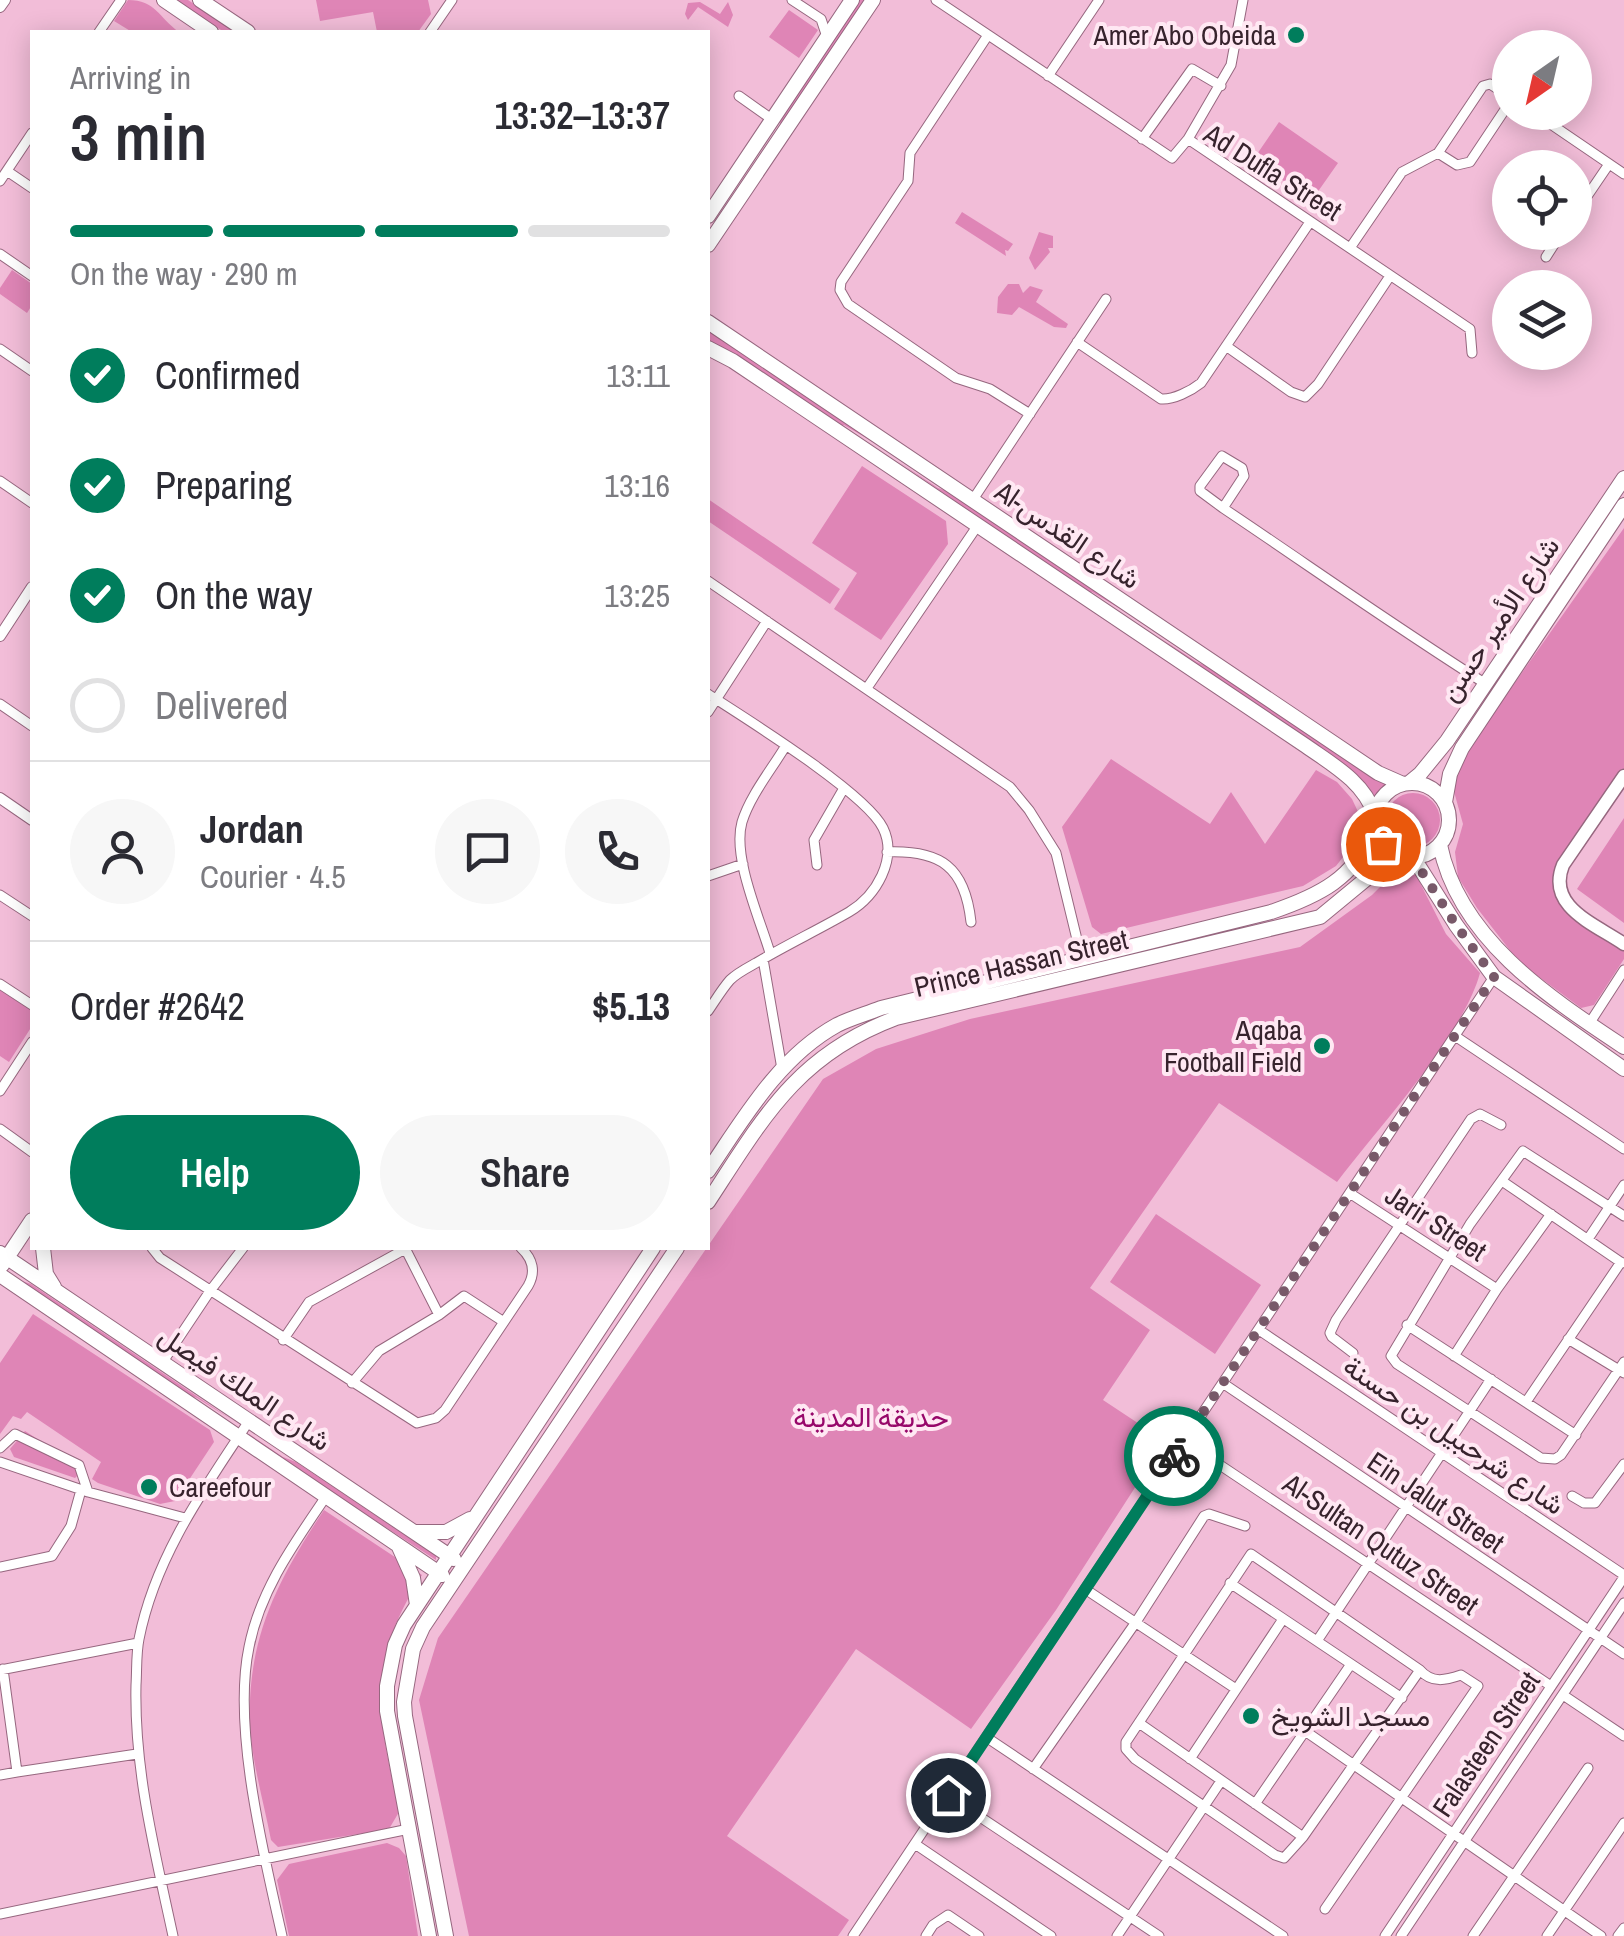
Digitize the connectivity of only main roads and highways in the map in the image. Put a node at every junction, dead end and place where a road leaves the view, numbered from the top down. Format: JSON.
{"nodes":[{"id":1,"x":164,"y":0,"type":"edge"},
{"id":2,"x":200,"y":0,"type":"edge"},
{"id":3,"x":852,"y":0,"type":"edge"},
{"id":4,"x":873,"y":0,"type":"edge"},
{"id":5,"x":217,"y":5,"type":"edge"},
{"id":6,"x":208,"y":30,"type":"edge"},
{"id":7,"x":246,"y":30,"type":"edge"},
{"id":8,"x":768,"y":141,"type":"junction"},
{"id":9,"x":710,"y":211,"type":"edge"},
{"id":10,"x":710,"y":242,"type":"edge"},
{"id":11,"x":710,"y":323,"type":"edge"},
{"id":12,"x":710,"y":349,"type":"edge"},
{"id":13,"x":878,"y":448,"type":"junction"},
{"id":14,"x":900,"y":453,"type":"junction"},
{"id":15,"x":890,"y":466,"type":"junction"},
{"id":16,"x":1624,"y":478,"type":"edge"},
{"id":17,"x":1620,"y":501,"type":"edge"},
{"id":18,"x":1153,"y":623,"type":"junction"},
{"id":19,"x":1144,"y":638,"type":"junction"},
{"id":20,"x":1624,"y":776,"type":"edge"},
{"id":21,"x":1406,"y":784,"type":"junction"},
{"id":22,"x":1445,"y":802,"type":"junction"},
{"id":23,"x":1375,"y":823,"type":"junction"},
{"id":24,"x":1440,"y":844,"type":"junction"},
{"id":25,"x":1408,"y":857,"type":"junction"},
{"id":26,"x":1624,"y":944,"type":"edge"},
{"id":27,"x":1084,"y":965,"type":"junction"},
{"id":28,"x":1624,"y":1047,"type":"edge"},
{"id":29,"x":1624,"y":1069,"type":"edge"},
{"id":30,"x":710,"y":1167,"type":"edge"},
{"id":31,"x":710,"y":1199,"type":"edge"},
{"id":32,"x":30,"y":1223,"type":"edge"},
{"id":33,"x":37,"y":1250,"type":"edge"},
{"id":34,"x":40,"y":1250,"type":"edge"},
{"id":35,"x":653,"y":1250,"type":"edge"},
{"id":36,"x":676,"y":1250,"type":"edge"},
{"id":37,"x":4,"y":1268,"type":"edge"},
{"id":38,"x":22,"y":1268,"type":"junction"},
{"id":39,"x":61,"y":1294,"type":"junction"},
{"id":40,"x":475,"y":1516,"type":"junction"},
{"id":41,"x":414,"y":1532,"type":"junction"},
{"id":42,"x":398,"y":1546,"type":"junction"},
{"id":43,"x":448,"y":1555,"type":"junction"},
{"id":44,"x":463,"y":1565,"type":"junction"},
{"id":45,"x":438,"y":1572,"type":"junction"},
{"id":46,"x":452,"y":1582,"type":"junction"},
{"id":47,"x":417,"y":1605,"type":"junction"},
{"id":48,"x":428,"y":1936,"type":"edge"},
{"id":49,"x":446,"y":1936,"type":"edge"}],
"edges":[{"from":1,"to":6,"type":"main road"},
{"from":2,"to":5,"type":"main road"},
{"from":3,"to":8,"type":"main road"},
{"from":4,"to":8,"type":"main road"},
{"from":5,"to":7,"type":"main road"},
{"from":8,"to":9,"type":"main road"},
{"from":8,"to":10,"type":"main road"},
{"from":11,"to":13,"type":"main road","name":"Al-شارع القدس"},
{"from":12,"to":13,"type":"main road","name":"Al-شارع القدس"},
{"from":13,"to":14,"type":"main road","name":"Al-شارع القدس"},
{"from":13,"to":15,"type":"main road","name":"Al-شارع القدس"},
{"from":14,"to":15,"type":"main road"},
{"from":14,"to":18,"type":"main road","name":"Al-شارع القدس"},
{"from":15,"to":19,"type":"main road","name":"Al-شارع القدس"},
{"from":16,"to":17,"type":"main road","name":"شارع الأمير حسن"},
{"from":17,"to":21,"type":"main road","name":"شارع الأمير حسن"},
{"from":17,"to":22,"type":"main road","name":"شارع الأمير حسن"},
{"from":18,"to":19,"type":"main road"},
{"from":18,"to":21,"type":"main road","name":"Al-شارع القدس"},
{"from":19,"to":23,"type":"main road","name":"Al-شارع القدس"},
{"from":20,"to":26,"type":"main road"},
{"from":21,"to":22,"type":"main road"},
{"from":21,"to":23,"type":"main road"},
{"from":22,"to":24,"type":"main road"},
{"from":23,"to":25,"type":"main road"},
{"from":23,"to":27,"type":"main road","name":"Prince Hassan Street"},
{"from":24,"to":25,"type":"main road"},
{"from":24,"to":28,"type":"main road"},
{"from":25,"to":27,"type":"main road","name":"Prince Hassan Street"},
{"from":25,"to":29,"type":"main road"},
{"from":27,"to":30,"type":"main road","name":"Prince Hassan Street"},
{"from":27,"to":31,"type":"main road","name":"Prince Hassan Street"},
{"from":32,"to":37,"type":"main road"},
{"from":33,"to":38,"type":"main road"},
{"from":34,"to":39,"type":"main road"},
{"from":35,"to":40,"type":"main road"},
{"from":36,"to":44,"type":"main road"},
{"from":37,"to":38,"type":"main road"},
{"from":37,"to":42,"type":"main road","name":"شارع الملك فيصل"},
{"from":38,"to":39,"type":"main road","name":"شارع الملك فيصل"},
{"from":39,"to":41,"type":"main road","name":"شارع الملك فيصل"},
{"from":40,"to":41,"type":"main road"},
{"from":40,"to":43,"type":"main road"},
{"from":41,"to":43,"type":"main road","name":"شارع الملك فيصل"},
{"from":42,"to":45,"type":"main road","name":"شارع الملك فيصل"},
{"from":42,"to":47,"type":"main road"},
{"from":43,"to":44,"type":"main road","name":"شارع الملك فيصل"},
{"from":43,"to":45,"type":"main road"},
{"from":44,"to":46,"type":"main road"},
{"from":45,"to":46,"type":"main road","name":"شارع الملك فيصل"},
{"from":45,"to":47,"type":"main road"},
{"from":46,"to":49,"type":"main road"},
{"from":47,"to":48,"type":"main road"}]}
